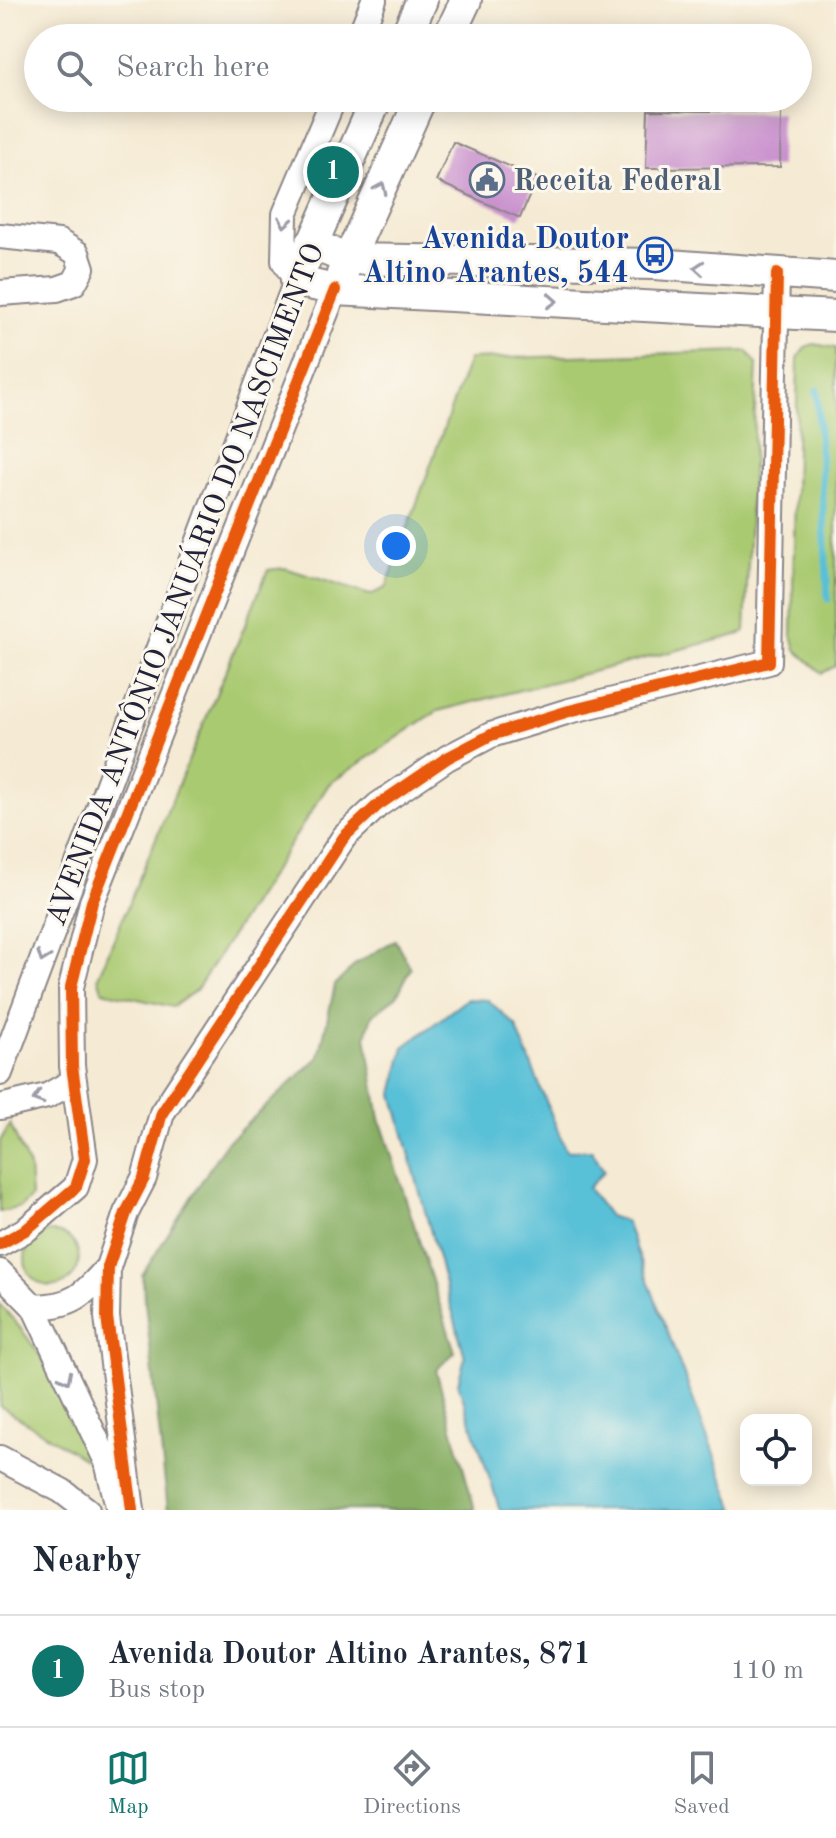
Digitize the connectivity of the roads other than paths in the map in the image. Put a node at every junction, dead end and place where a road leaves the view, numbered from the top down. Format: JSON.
{"nodes":[{"id":1,"x":374,"y":0,"type":"edge"},
{"id":2,"x":422,"y":0,"type":"edge"},
{"id":3,"x":466,"y":0,"type":"edge"},
{"id":4,"x":365,"y":24,"type":"edge"},
{"id":5,"x":411,"y":24,"type":"edge"},
{"id":6,"x":455,"y":24,"type":"edge"},
{"id":7,"x":328,"y":112,"type":"edge"},
{"id":8,"x":371,"y":112,"type":"edge"},
{"id":9,"x":415,"y":112,"type":"edge"},
{"id":10,"x":0,"y":236,"type":"edge"},
{"id":11,"x":311,"y":244,"type":"junction"},
{"id":12,"x":349,"y":259,"type":"junction"},
{"id":13,"x":777,"y":274,"type":"junction"},
{"id":14,"x":836,"y":277,"type":"edge"},
{"id":15,"x":296,"y":281,"type":"junction"},
{"id":16,"x":335,"y":290,"type":"junction"},
{"id":17,"x":0,"y":293,"type":"edge"},
{"id":18,"x":777,"y":312,"type":"junction"},
{"id":19,"x":836,"y":316,"type":"edge"},
{"id":20,"x":0,"y":1073,"type":"edge"},
{"id":21,"x":74,"y":1081,"type":"junction"},
{"id":22,"x":0,"y":1107,"type":"edge"},
{"id":23,"x":0,"y":1244,"type":"edge"},
{"id":24,"x":108,"y":1267,"type":"junction"},
{"id":25,"x":0,"y":1272,"type":"edge"},
{"id":26,"x":34,"y":1307,"type":"junction"},
{"id":27,"x":0,"y":1458,"type":"edge"},
{"id":28,"x":87,"y":1510,"type":"edge"},
{"id":29,"x":119,"y":1510,"type":"edge"},
{"id":30,"x":132,"y":1510,"type":"edge"}],
"edges":[{"from":1,"to":4,"type":"street"},
{"from":2,"to":5,"type":"main road"},
{"from":3,"to":6,"type":"main road"},
{"from":7,"to":15,"type":"street","one_way":true},
{"from":8,"to":11,"type":"main road","name":"AVENIDA ANTÔNIO JANUÁRIO DO NASCIMENTO"},
{"from":12,"to":9,"type":"main road","name":"AVENIDA ANTÔNIO JANUÁRIO DO NASCIMENTO","one_way":true},
{"from":10,"to":17,"type":"street"},
{"from":11,"to":12,"type":"main road"},
{"from":11,"to":15,"type":"main road","name":"AVENIDA ANTÔNIO JANUÁRIO DO NASCIMENTO"},
{"from":13,"to":12,"type":"main road","one_way":true},
{"from":12,"to":16,"type":"main road","name":"AVENIDA ANTÔNIO JANUÁRIO DO NASCIMENTO"},
{"from":13,"to":14,"type":"main road"},
{"from":13,"to":18,"type":"street"},
{"from":15,"to":16,"type":"main road"},
{"from":15,"to":20,"type":"street","name":"AVENIDA ANTÔNIO JANUÁRIO DO NASCIMENTO","one_way":true},
{"from":16,"to":18,"type":"main road","one_way":true},
{"from":16,"to":21,"type":"street","name":"AVENIDA ANTÔNIO JANUÁRIO DO NASCIMENTO"},
{"from":18,"to":19,"type":"main road"},
{"from":18,"to":24,"type":"street"},
{"from":21,"to":22,"type":"street","one_way":true},
{"from":21,"to":23,"type":"street","name":"AVENIDA ANTÔNIO JANUÁRIO DO NASCIMENTO"},
{"from":24,"to":26,"type":"street"},
{"from":24,"to":30,"type":"street"},
{"from":25,"to":26,"type":"street"},
{"from":26,"to":29,"type":"street","one_way":true},
{"from":27,"to":28,"type":"street"}]}
